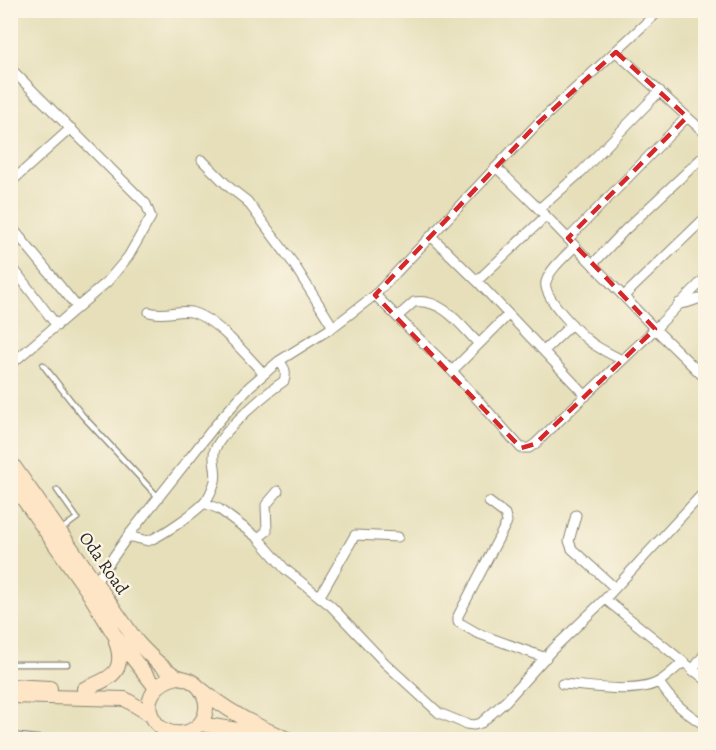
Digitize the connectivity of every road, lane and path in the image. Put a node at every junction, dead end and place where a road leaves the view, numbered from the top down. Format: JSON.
{"nodes":[{"id":1,"x":660,"y":10,"type":"edge"},
{"id":2,"x":616,"y":52,"type":"junction"},
{"id":3,"x":10,"y":68,"type":"edge"},
{"id":4,"x":660,"y":91,"type":"junction"},
{"id":5,"x":687,"y":117,"type":"junction"},
{"id":6,"x":71,"y":128,"type":"junction"},
{"id":7,"x":705,"y":134,"type":"edge"},
{"id":8,"x":705,"y":154,"type":"edge"},
{"id":9,"x":202,"y":160,"type":"dead end"},
{"id":10,"x":496,"y":167,"type":"junction"},
{"id":11,"x":10,"y":183,"type":"edge"},
{"id":12,"x":543,"y":213,"type":"junction"},
{"id":13,"x":705,"y":218,"type":"edge"},
{"id":14,"x":12,"y":230,"type":"edge"},
{"id":15,"x":431,"y":236,"type":"junction"},
{"id":16,"x":568,"y":238,"type":"junction"},
{"id":17,"x":575,"y":246,"type":"junction"},
{"id":18,"x":10,"y":264,"type":"edge"},
{"id":19,"x":593,"y":264,"type":"junction"},
{"id":20,"x":705,"y":277,"type":"edge"},
{"id":21,"x":477,"y":280,"type":"junction"},
{"id":22,"x":375,"y":295,"type":"junction"},
{"id":23,"x":624,"y":296,"type":"junction"},
{"id":24,"x":705,"y":299,"type":"edge"},
{"id":25,"x":679,"y":303,"type":"junction"},
{"id":26,"x":78,"y":308,"type":"junction"},
{"id":27,"x":149,"y":312,"type":"dead end"},
{"id":28,"x":508,"y":315,"type":"junction"},
{"id":29,"x":398,"y":317,"type":"junction"},
{"id":30,"x":572,"y":324,"type":"junction"},
{"id":31,"x":57,"y":326,"type":"junction"},
{"id":32,"x":333,"y":327,"type":"junction"},
{"id":33,"x":655,"y":329,"type":"junction"},
{"id":34,"x":479,"y":344,"type":"junction"},
{"id":35,"x":544,"y":351,"type":"junction"},
{"id":36,"x":622,"y":360,"type":"junction"},
{"id":37,"x":279,"y":361,"type":"junction"},
{"id":38,"x":10,"y":364,"type":"edge"},
{"id":39,"x":43,"y":365,"type":"dead end"},
{"id":40,"x":452,"y":371,"type":"junction"},
{"id":41,"x":264,"y":374,"type":"junction"},
{"id":42,"x":705,"y":379,"type":"edge"},
{"id":43,"x":586,"y":396,"type":"junction"},
{"id":44,"x":10,"y":461,"type":"edge"},
{"id":45,"x":10,"y":480,"type":"edge"},
{"id":46,"x":57,"y":490,"type":"dead end"},
{"id":47,"x":705,"y":490,"type":"edge"},
{"id":48,"x":278,"y":491,"type":"dead end"},
{"id":49,"x":159,"y":498,"type":"junction"},
{"id":50,"x":489,"y":502,"type":"dead end"},
{"id":51,"x":204,"y":503,"type":"junction"},
{"id":52,"x":576,"y":515,"type":"dead end"},
{"id":53,"x":59,"y":530,"type":"junction"},
{"id":54,"x":128,"y":536,"type":"junction"},
{"id":55,"x":398,"y":537,"type":"dead end"},
{"id":56,"x":258,"y":538,"type":"junction"},
{"id":57,"x":95,"y":583,"type":"junction"},
{"id":58,"x":615,"y":588,"type":"junction"},
{"id":59,"x":320,"y":597,"type":"junction"},
{"id":60,"x":605,"y":599,"type":"junction"},
{"id":61,"x":114,"y":634,"type":"junction"},
{"id":62,"x":705,"y":652,"type":"edge"},
{"id":63,"x":546,"y":658,"type":"junction"},
{"id":64,"x":682,"y":663,"type":"junction"},
{"id":65,"x":10,"y":664,"type":"edge"},
{"id":66,"x":67,"y":664,"type":"dead end"},
{"id":67,"x":692,"y":671,"type":"junction"},
{"id":68,"x":178,"y":677,"type":"junction"},
{"id":69,"x":705,"y":681,"type":"edge"},
{"id":70,"x":659,"y":682,"type":"junction"},
{"id":71,"x":562,"y":684,"type":"dead end"},
{"id":72,"x":10,"y":686,"type":"edge"},
{"id":73,"x":84,"y":689,"type":"junction"},
{"id":74,"x":201,"y":689,"type":"junction"},
{"id":75,"x":153,"y":692,"type":"junction"},
{"id":76,"x":10,"y":696,"type":"edge"},
{"id":77,"x":153,"y":719,"type":"junction"},
{"id":78,"x":705,"y":726,"type":"edge"},
{"id":79,"x":193,"y":731,"type":"edge"},
{"id":80,"x":10,"y":735,"type":"edge"},
{"id":81,"x":54,"y":740,"type":"edge"},
{"id":82,"x":165,"y":740,"type":"edge"},
{"id":83,"x":259,"y":740,"type":"edge"},
{"id":84,"x":290,"y":740,"type":"edge"}],
"edges":[{"from":1,"to":2,"type":"street"},
{"from":2,"to":4,"type":"street"},
{"from":2,"to":10,"type":"street"},
{"from":3,"to":6,"type":"street"},
{"from":4,"to":5,"type":"street"},
{"from":4,"to":12,"type":"street"},
{"from":5,"to":7,"type":"street"},
{"from":5,"to":16,"type":"street"},
{"from":6,"to":11,"type":"street"},
{"from":6,"to":26,"type":"street"},
{"from":8,"to":19,"type":"street"},
{"from":9,"to":32,"type":"street"},
{"from":10,"to":12,"type":"street"},
{"from":10,"to":15,"type":"street"},
{"from":12,"to":16,"type":"street"},
{"from":12,"to":21,"type":"street"},
{"from":13,"to":23,"type":"street"},
{"from":14,"to":26,"type":"street"},
{"from":15,"to":21,"type":"street"},
{"from":15,"to":22,"type":"street"},
{"from":16,"to":17,"type":"street"},
{"from":17,"to":19,"type":"street"},
{"from":17,"to":30,"type":"street"},
{"from":18,"to":31,"type":"street"},
{"from":19,"to":23,"type":"street"},
{"from":20,"to":25,"type":"street"},
{"from":21,"to":28,"type":"street"},
{"from":22,"to":29,"type":"street"},
{"from":22,"to":32,"type":"street"},
{"from":23,"to":33,"type":"street"},
{"from":24,"to":25,"type":"street"},
{"from":25,"to":33,"type":"street"},
{"from":26,"to":31,"type":"street"},
{"from":27,"to":41,"type":"street"},
{"from":28,"to":34,"type":"street"},
{"from":28,"to":35,"type":"street"},
{"from":29,"to":34,"type":"street"},
{"from":29,"to":40,"type":"street"},
{"from":30,"to":35,"type":"street"},
{"from":30,"to":36,"type":"street"},
{"from":31,"to":38,"type":"street"},
{"from":32,"to":37,"type":"street"},
{"from":33,"to":36,"type":"street"},
{"from":33,"to":42,"type":"street"},
{"from":34,"to":40,"type":"street"},
{"from":35,"to":43,"type":"street"},
{"from":36,"to":43,"type":"street"},
{"from":37,"to":41,"type":"street"},
{"from":37,"to":51,"type":"street"},
{"from":39,"to":49,"type":"lane"},
{"from":40,"to":43,"type":"street"},
{"from":41,"to":49,"type":"street"},
{"from":44,"to":53,"type":"street","name":"Oda Road"},
{"from":45,"to":61,"type":"street","name":"Oda Road"},
{"from":46,"to":53,"type":"lane"},
{"from":47,"to":58,"type":"street"},
{"from":48,"to":56,"type":"street"},
{"from":49,"to":54,"type":"street"},
{"from":50,"to":63,"type":"street"},
{"from":51,"to":54,"type":"street"},
{"from":51,"to":56,"type":"street"},
{"from":52,"to":58,"type":"street"},
{"from":53,"to":57,"type":"street","name":"Oda Road"},
{"from":54,"to":57,"type":"street"},
{"from":55,"to":59,"type":"street"},
{"from":56,"to":59,"type":"street"},
{"from":57,"to":68,"type":"street","name":"Oda Road"},
{"from":58,"to":60,"type":"street"},
{"from":59,"to":63,"type":"street"},
{"from":60,"to":63,"type":"street"},
{"from":60,"to":64,"type":"street"},
{"from":61,"to":73,"type":"street"},
{"from":61,"to":75,"type":"street","name":"Oda Road"},
{"from":62,"to":67,"type":"street"},
{"from":64,"to":67,"type":"street"},
{"from":64,"to":70,"type":"street"},
{"from":65,"to":66,"type":"lane"},
{"from":67,"to":69,"type":"street"},
{"from":68,"to":74,"type":"street"},
{"from":68,"to":75,"type":"street"},
{"from":70,"to":71,"type":"street"},
{"from":70,"to":78,"type":"street"},
{"from":72,"to":73,"type":"street"},
{"from":73,"to":75,"type":"street"},
{"from":74,"to":79,"type":"street"},
{"from":74,"to":84,"type":"street"},
{"from":75,"to":77,"type":"street"},
{"from":76,"to":77,"type":"street"},
{"from":77,"to":79,"type":"street"},
{"from":77,"to":82,"type":"street"},
{"from":79,"to":83,"type":"street"},
{"from":80,"to":81,"type":"lane"}]}
